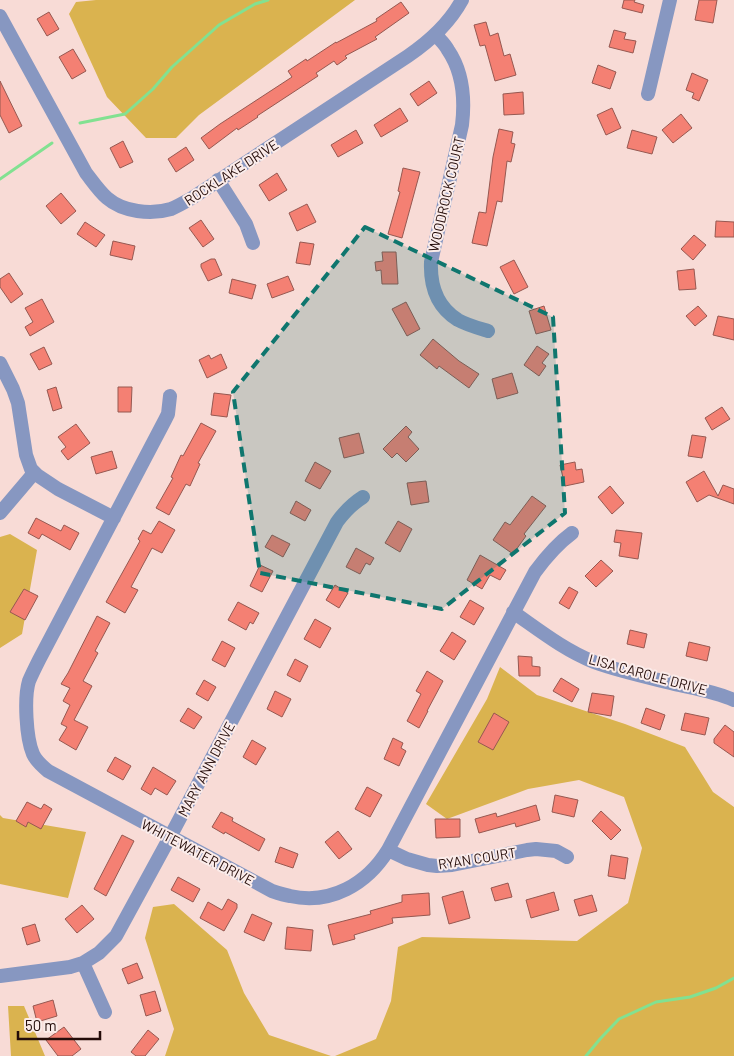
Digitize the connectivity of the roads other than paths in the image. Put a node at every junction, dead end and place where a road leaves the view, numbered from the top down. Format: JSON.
{"nodes":[{"id":1,"x":462,"y":0,"type":"edge"},
{"id":2,"x":670,"y":0,"type":"edge"},
{"id":3,"x":0,"y":16,"type":"edge"},
{"id":4,"x":436,"y":35,"type":"junction"},
{"id":5,"x":648,"y":94,"type":"dead end"},
{"id":6,"x":218,"y":180,"type":"junction"},
{"id":7,"x":253,"y":242,"type":"dead end"},
{"id":8,"x":488,"y":331,"type":"dead end"},
{"id":9,"x":0,"y":363,"type":"edge"},
{"id":10,"x":170,"y":396,"type":"dead end"},
{"id":11,"x":34,"y":473,"type":"junction"},
{"id":12,"x":363,"y":497,"type":"dead end"},
{"id":13,"x":0,"y":512,"type":"edge"},
{"id":14,"x":114,"y":518,"type":"junction"},
{"id":15,"x":572,"y":533,"type":"dead end"},
{"id":16,"x":513,"y":612,"type":"junction"},
{"id":17,"x":734,"y":700,"type":"edge"},
{"id":18,"x":170,"y":837,"type":"junction"},
{"id":19,"x":388,"y":850,"type":"junction"},
{"id":20,"x":567,"y":857,"type":"dead end"},
{"id":21,"x":83,"y":962,"type":"junction"},
{"id":22,"x":0,"y":976,"type":"edge"},
{"id":23,"x":105,"y":1012,"type":"dead end"}],
"edges":[{"from":1,"to":4,"type":"street","name":"ROCKLAKE DRIVE"},
{"from":2,"to":5,"type":"street"},
{"from":3,"to":6,"type":"street","name":"ROCKLAKE DRIVE"},
{"from":4,"to":6,"type":"street","name":"ROCKLAKE DRIVE"},
{"from":4,"to":8,"type":"street","name":"WOODROCK COURT"},
{"from":6,"to":7,"type":"street"},
{"from":9,"to":11,"type":"street"},
{"from":10,"to":14,"type":"street","name":"WHITEWATER DRIVE"},
{"from":11,"to":13,"type":"street"},
{"from":11,"to":14,"type":"street"},
{"from":12,"to":18,"type":"street","name":"MARY ANN DRIVE"},
{"from":14,"to":18,"type":"street","name":"WHITEWATER DRIVE"},
{"from":15,"to":16,"type":"street","name":"WHITEWATER DRIVE"},
{"from":16,"to":17,"type":"street","name":"LISA CAROLE DRIVE"},
{"from":16,"to":19,"type":"street","name":"WHITEWATER DRIVE"},
{"from":18,"to":19,"type":"street","name":"WHITEWATER DRIVE"},
{"from":18,"to":21,"type":"street","name":"MARY ANN DRIVE"},
{"from":19,"to":20,"type":"street","name":"RYAN COURT"},
{"from":21,"to":22,"type":"street","name":"MARY ANN DRIVE"},
{"from":21,"to":23,"type":"street"}]}
